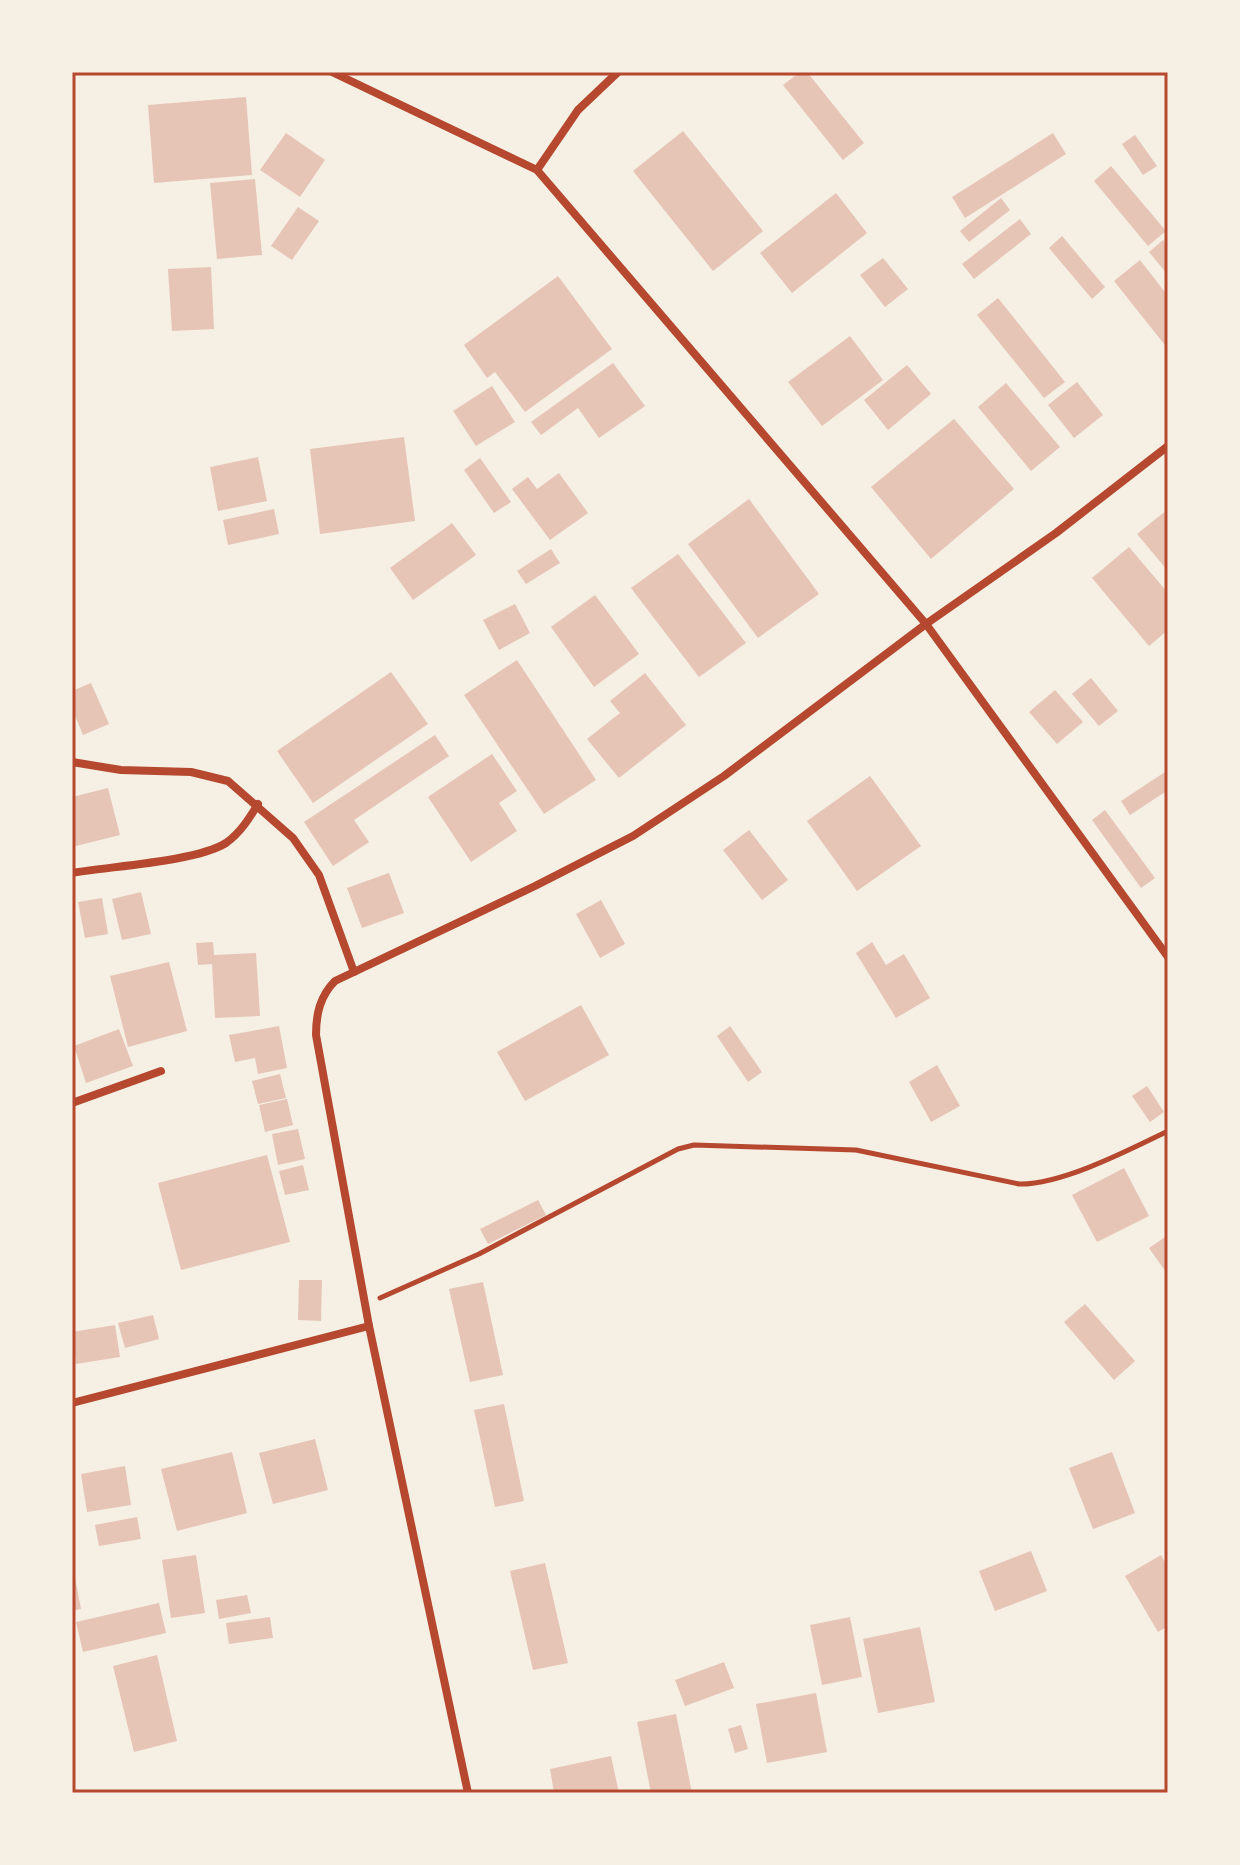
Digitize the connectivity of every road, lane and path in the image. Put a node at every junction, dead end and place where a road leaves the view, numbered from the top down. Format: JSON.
{"nodes":[{"id":1,"x":332,"y":72,"type":"edge"},
{"id":2,"x":618,"y":72,"type":"edge"},
{"id":3,"x":537,"y":170,"type":"junction"},
{"id":4,"x":1168,"y":446,"type":"edge"},
{"id":5,"x":926,"y":624,"type":"junction"},
{"id":6,"x":72,"y":762,"type":"edge"},
{"id":7,"x":258,"y":804,"type":"junction"},
{"id":8,"x":72,"y":873,"type":"edge"},
{"id":9,"x":1168,"y":957,"type":"edge"},
{"id":10,"x":354,"y":972,"type":"junction"},
{"id":11,"x":161,"y":1071,"type":"dead end"},
{"id":12,"x":72,"y":1103,"type":"edge"},
{"id":13,"x":1168,"y":1131,"type":"edge"},
{"id":14,"x":365,"y":1305,"type":"junction"},
{"id":15,"x":369,"y":1326,"type":"junction"},
{"id":16,"x":72,"y":1403,"type":"edge"},
{"id":17,"x":468,"y":1793,"type":"edge"}],
"edges":[{"from":1,"to":3,"type":"street"},
{"from":2,"to":3,"type":"street"},
{"from":3,"to":5,"type":"street"},
{"from":4,"to":5,"type":"street"},
{"from":5,"to":9,"type":"street"},
{"from":5,"to":10,"type":"street"},
{"from":6,"to":7,"type":"street"},
{"from":7,"to":8,"type":"street"},
{"from":7,"to":10,"type":"street"},
{"from":10,"to":14,"type":"street"},
{"from":11,"to":12,"type":"street"},
{"from":13,"to":14,"type":"path"},
{"from":14,"to":15,"type":"street"},
{"from":15,"to":16,"type":"street"},
{"from":15,"to":17,"type":"street"}]}
